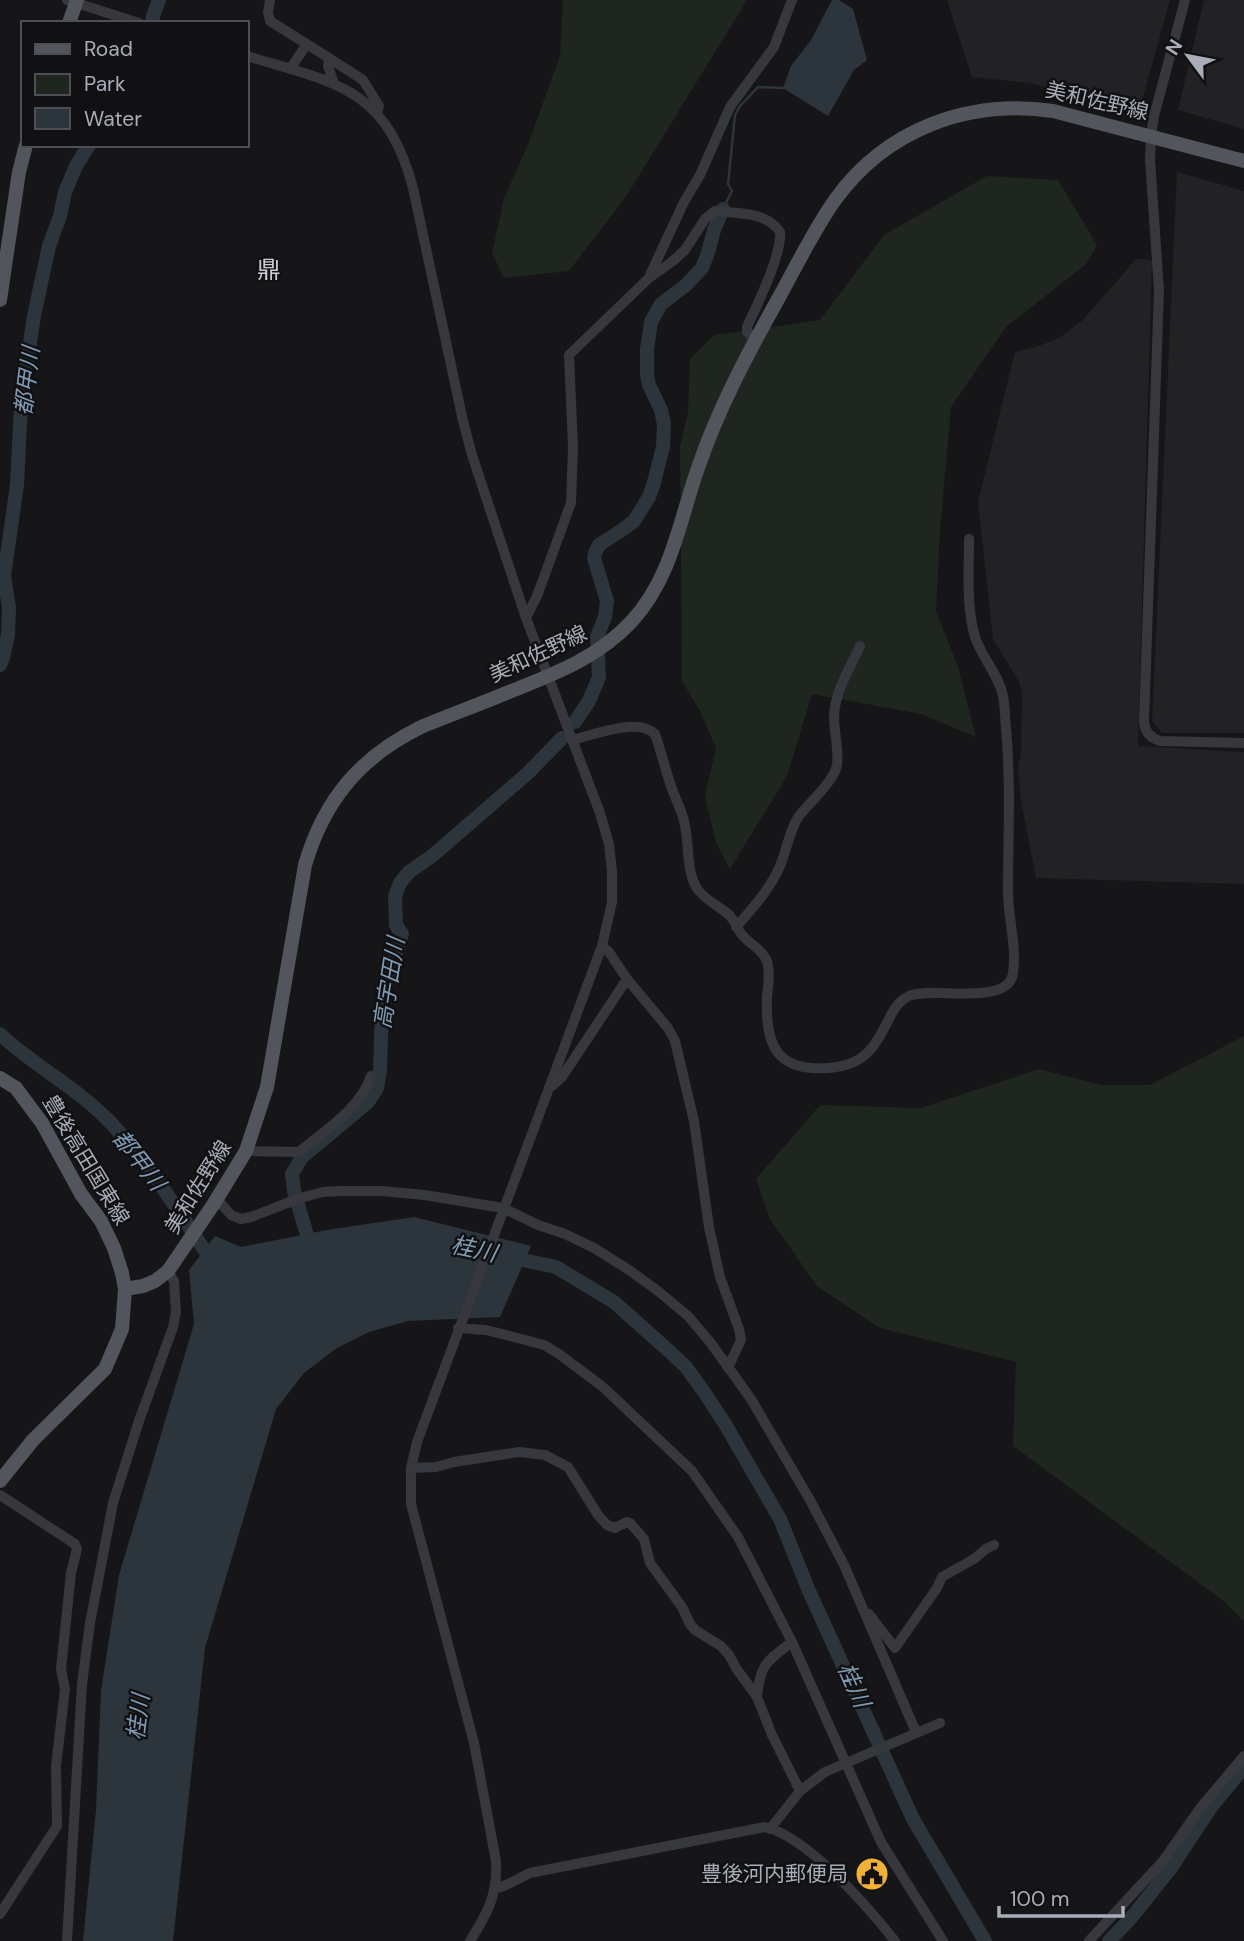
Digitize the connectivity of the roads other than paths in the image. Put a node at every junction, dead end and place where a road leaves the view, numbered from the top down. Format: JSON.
{"nodes":[{"id":1,"x":270,"y":0,"type":"edge"},
{"id":2,"x":792,"y":0,"type":"edge"},
{"id":3,"x":1185,"y":0,"type":"edge"},
{"id":4,"x":73,"y":1,"type":"edge"},
{"id":5,"x":69,"y":21,"type":"edge"},
{"id":6,"x":133,"y":21,"type":"edge"},
{"id":7,"x":307,"y":44,"type":"junction"},
{"id":8,"x":248,"y":56,"type":"edge"},
{"id":9,"x":329,"y":58,"type":"junction"},
{"id":10,"x":290,"y":69,"type":"junction"},
{"id":11,"x":334,"y":84,"type":"junction"},
{"id":12,"x":377,"y":113,"type":"junction"},
{"id":13,"x":1151,"y":135,"type":"junction"},
{"id":14,"x":26,"y":147,"type":"edge"},
{"id":15,"x":1244,"y":161,"type":"edge"},
{"id":16,"x":649,"y":278,"type":"junction"},
{"id":17,"x":0,"y":300,"type":"edge"},
{"id":18,"x":756,"y":340,"type":"junction"},
{"id":19,"x":969,"y":540,"type":"dead end"},
{"id":20,"x":526,"y":618,"type":"junction"},
{"id":21,"x":860,"y":646,"type":"dead end"},
{"id":22,"x":548,"y":677,"type":"junction"},
{"id":23,"x":572,"y":740,"type":"junction"},
{"id":24,"x":1244,"y":743,"type":"edge"},
{"id":25,"x":736,"y":927,"type":"junction"},
{"id":26,"x":602,"y":946,"type":"junction"},
{"id":27,"x":627,"y":979,"type":"junction"},
{"id":28,"x":371,"y":1076,"type":"dead end"},
{"id":29,"x":0,"y":1078,"type":"edge"},
{"id":30,"x":550,"y":1086,"type":"junction"},
{"id":31,"x":246,"y":1152,"type":"junction"},
{"id":32,"x":215,"y":1202,"type":"junction"},
{"id":33,"x":502,"y":1211,"type":"junction"},
{"id":34,"x":172,"y":1266,"type":"junction"},
{"id":35,"x":125,"y":1289,"type":"junction"},
{"id":36,"x":459,"y":1326,"type":"junction"},
{"id":37,"x":728,"y":1368,"type":"junction"},
{"id":38,"x":411,"y":1468,"type":"junction"},
{"id":39,"x":0,"y":1481,"type":"edge"},
{"id":40,"x":0,"y":1495,"type":"edge"},
{"id":41,"x":994,"y":1545,"type":"dead end"},
{"id":42,"x":859,"y":1601,"type":"junction"},
{"id":43,"x":792,"y":1642,"type":"junction"},
{"id":44,"x":757,"y":1697,"type":"junction"},
{"id":45,"x":940,"y":1723,"type":"dead end"},
{"id":46,"x":914,"y":1733,"type":"junction"},
{"id":47,"x":1244,"y":1756,"type":"edge"},
{"id":48,"x":847,"y":1762,"type":"junction"},
{"id":49,"x":800,"y":1791,"type":"junction"},
{"id":50,"x":770,"y":1829,"type":"junction"},
{"id":51,"x":495,"y":1888,"type":"junction"},
{"id":52,"x":0,"y":1914,"type":"edge"},
{"id":53,"x":67,"y":1941,"type":"edge"},
{"id":54,"x":470,"y":1941,"type":"edge"},
{"id":55,"x":895,"y":1941,"type":"edge"},
{"id":56,"x":943,"y":1941,"type":"edge"},
{"id":57,"x":1089,"y":1941,"type":"edge"}],
"edges":[{"from":1,"to":7,"type":"street"},
{"from":2,"to":16,"type":"street"},
{"from":3,"to":13,"type":"street"},
{"from":4,"to":5,"type":"main road"},
{"from":4,"to":6,"type":"street"},
{"from":7,"to":9,"type":"street"},
{"from":7,"to":10,"type":"street"},
{"from":8,"to":10,"type":"street"},
{"from":9,"to":11,"type":"street"},
{"from":9,"to":12,"type":"street"},
{"from":10,"to":11,"type":"street"},
{"from":11,"to":12,"type":"street"},
{"from":12,"to":20,"type":"street"},
{"from":13,"to":15,"type":"main road","name":"美和佐野線"},
{"from":13,"to":18,"type":"main road","name":"美和佐野線"},
{"from":13,"to":24,"type":"street"},
{"from":14,"to":17,"type":"main road"},
{"from":16,"to":18,"type":"street"},
{"from":16,"to":20,"type":"street"},
{"from":18,"to":22,"type":"main road","name":"美和佐野線"},
{"from":19,"to":25,"type":"street"},
{"from":20,"to":22,"type":"street"},
{"from":21,"to":25,"type":"street"},
{"from":22,"to":23,"type":"street"},
{"from":22,"to":31,"type":"main road","name":"美和佐野線"},
{"from":23,"to":25,"type":"street"},
{"from":23,"to":26,"type":"street"},
{"from":26,"to":27,"type":"street"},
{"from":26,"to":30,"type":"street"},
{"from":27,"to":30,"type":"street"},
{"from":27,"to":37,"type":"street"},
{"from":28,"to":31,"type":"street"},
{"from":29,"to":35,"type":"main road","name":"豊後高田国東線"},
{"from":30,"to":33,"type":"street"},
{"from":31,"to":32,"type":"main road","name":"美和佐野線"},
{"from":32,"to":33,"type":"street"},
{"from":32,"to":34,"type":"main road","name":"美和佐野線"},
{"from":33,"to":36,"type":"street"},
{"from":33,"to":37,"type":"street"},
{"from":34,"to":35,"type":"main road","name":"美和佐野線"},
{"from":34,"to":53,"type":"street"},
{"from":35,"to":39,"type":"main road","name":"豊後高田国東線"},
{"from":36,"to":38,"type":"street"},
{"from":36,"to":43,"type":"street"},
{"from":37,"to":42,"type":"street"},
{"from":38,"to":44,"type":"street"},
{"from":38,"to":51,"type":"street"},
{"from":40,"to":52,"type":"street"},
{"from":41,"to":42,"type":"street"},
{"from":42,"to":46,"type":"street"},
{"from":43,"to":44,"type":"street"},
{"from":43,"to":48,"type":"street"},
{"from":44,"to":49,"type":"street"},
{"from":45,"to":46,"type":"street"},
{"from":46,"to":48,"type":"street"},
{"from":47,"to":57,"type":"street"},
{"from":48,"to":49,"type":"street"},
{"from":48,"to":56,"type":"street"},
{"from":49,"to":50,"type":"street"},
{"from":50,"to":51,"type":"street"},
{"from":50,"to":55,"type":"street"},
{"from":51,"to":54,"type":"street"}]}
